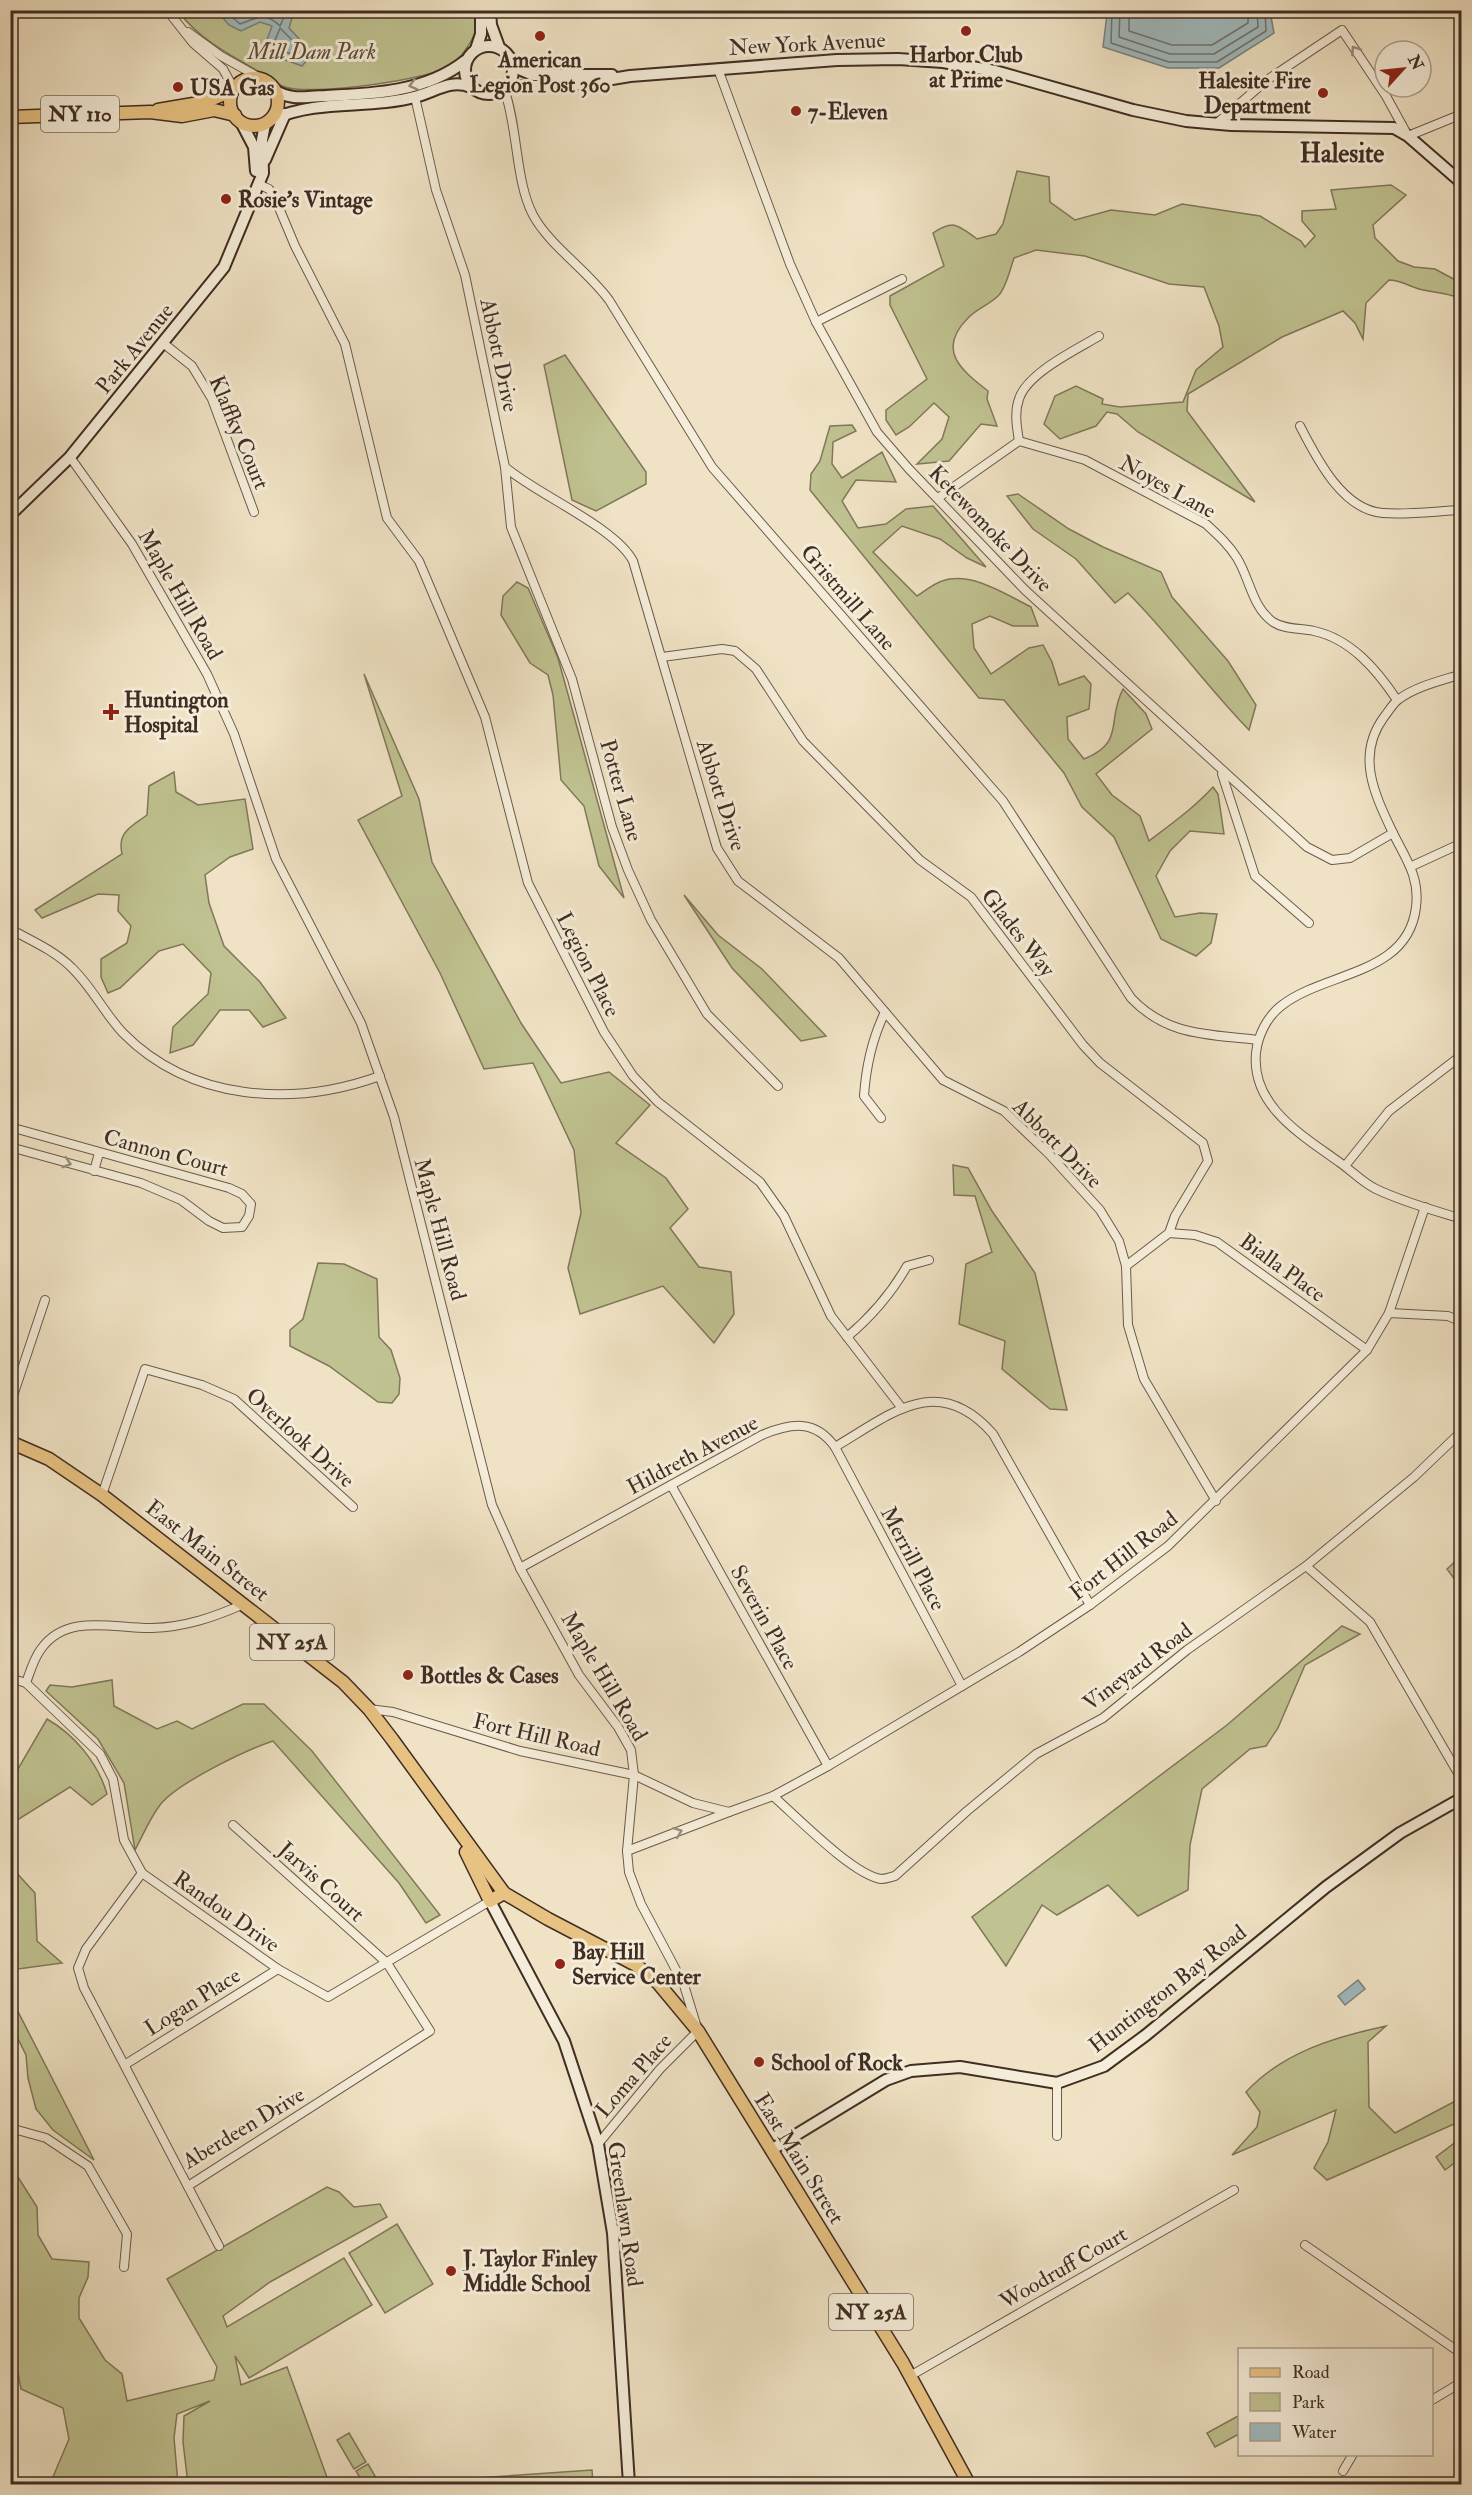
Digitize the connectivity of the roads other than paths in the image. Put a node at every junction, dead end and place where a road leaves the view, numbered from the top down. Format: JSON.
{"nodes":[{"id":1,"x":167,"y":10,"type":"edge"},
{"id":2,"x":481,"y":10,"type":"edge"},
{"id":3,"x":490,"y":10,"type":"edge"},
{"id":4,"x":179,"y":26,"type":"junction"},
{"id":5,"x":500,"y":47,"type":"junction"},
{"id":6,"x":476,"y":49,"type":"junction"},
{"id":7,"x":511,"y":60,"type":"junction"},
{"id":8,"x":465,"y":61,"type":"junction"},
{"id":9,"x":718,"y":69,"type":"junction"},
{"id":10,"x":630,"y":76,"type":"junction"},
{"id":11,"x":262,"y":79,"type":"junction"},
{"id":12,"x":471,"y":87,"type":"junction"},
{"id":13,"x":506,"y":88,"type":"junction"},
{"id":14,"x":233,"y":90,"type":"junction"},
{"id":15,"x":276,"y":91,"type":"junction"},
{"id":16,"x":415,"y":97,"type":"junction"},
{"id":17,"x":150,"y":112,"type":"junction"},
{"id":18,"x":286,"y":114,"type":"junction"},
{"id":19,"x":1461,"y":114,"type":"edge"},
{"id":20,"x":10,"y":117,"type":"edge"},
{"id":21,"x":238,"y":119,"type":"junction"},
{"id":22,"x":269,"y":122,"type":"junction"},
{"id":23,"x":1215,"y":125,"type":"junction"},
{"id":24,"x":1408,"y":136,"type":"junction"},
{"id":25,"x":264,"y":165,"type":"junction"},
{"id":26,"x":1461,"y":183,"type":"edge"},
{"id":27,"x":258,"y":184,"type":"junction"},
{"id":28,"x":902,"y":279,"type":"dead end"},
{"id":29,"x":816,"y":322,"type":"junction"},
{"id":30,"x":1099,"y":336,"type":"dead end"},
{"id":31,"x":163,"y":344,"type":"junction"},
{"id":32,"x":1300,"y":426,"type":"dead end"},
{"id":33,"x":1019,"y":441,"type":"junction"},
{"id":34,"x":70,"y":457,"type":"junction"},
{"id":35,"x":505,"y":467,"type":"junction"},
{"id":36,"x":938,"y":498,"type":"junction"},
{"id":37,"x":1461,"y":510,"type":"edge"},
{"id":38,"x":254,"y":512,"type":"dead end"},
{"id":39,"x":10,"y":515,"type":"edge"},
{"id":40,"x":662,"y":657,"type":"junction"},
{"id":41,"x":1461,"y":674,"type":"edge"},
{"id":42,"x":1397,"y":700,"type":"junction"},
{"id":43,"x":1222,"y":772,"type":"junction"},
{"id":44,"x":1393,"y":833,"type":"junction"},
{"id":45,"x":1461,"y":843,"type":"edge"},
{"id":46,"x":1412,"y":866,"type":"junction"},
{"id":47,"x":1309,"y":923,"type":"dead end"},
{"id":48,"x":10,"y":929,"type":"edge"},
{"id":49,"x":885,"y":1012,"type":"junction"},
{"id":50,"x":1258,"y":1040,"type":"junction"},
{"id":51,"x":1461,"y":1055,"type":"edge"},
{"id":52,"x":380,"y":1076,"type":"junction"},
{"id":53,"x":778,"y":1086,"type":"dead end"},
{"id":54,"x":881,"y":1118,"type":"dead end"},
{"id":55,"x":10,"y":1127,"type":"edge"},
{"id":56,"x":10,"y":1147,"type":"edge"},
{"id":57,"x":99,"y":1153,"type":"junction"},
{"id":58,"x":1345,"y":1166,"type":"junction"},
{"id":59,"x":94,"y":1171,"type":"junction"},
{"id":60,"x":1425,"y":1207,"type":"junction"},
{"id":61,"x":1461,"y":1219,"type":"edge"},
{"id":62,"x":1169,"y":1233,"type":"junction"},
{"id":63,"x":929,"y":1260,"type":"dead end"},
{"id":64,"x":1126,"y":1266,"type":"junction"},
{"id":65,"x":45,"y":1300,"type":"dead end"},
{"id":66,"x":1389,"y":1313,"type":"junction"},
{"id":67,"x":1461,"y":1322,"type":"edge"},
{"id":68,"x":847,"y":1337,"type":"junction"},
{"id":69,"x":1367,"y":1350,"type":"junction"},
{"id":70,"x":10,"y":1405,"type":"edge"},
{"id":71,"x":901,"y":1407,"type":"junction"},
{"id":72,"x":1461,"y":1431,"type":"edge"},
{"id":73,"x":10,"y":1442,"type":"edge"},
{"id":74,"x":835,"y":1447,"type":"junction"},
{"id":75,"x":670,"y":1485,"type":"junction"},
{"id":76,"x":102,"y":1495,"type":"junction"},
{"id":77,"x":1216,"y":1501,"type":"junction"},
{"id":78,"x":353,"y":1508,"type":"dead end"},
{"id":79,"x":1306,"y":1566,"type":"junction"},
{"id":80,"x":520,"y":1568,"type":"junction"},
{"id":81,"x":244,"y":1604,"type":"junction"},
{"id":82,"x":1090,"y":1605,"type":"junction"},
{"id":83,"x":10,"y":1678,"type":"edge"},
{"id":84,"x":26,"y":1683,"type":"junction"},
{"id":85,"x":962,"y":1686,"type":"junction"},
{"id":86,"x":369,"y":1709,"type":"junction"},
{"id":87,"x":828,"y":1767,"type":"junction"},
{"id":88,"x":634,"y":1774,"type":"junction"},
{"id":89,"x":1461,"y":1780,"type":"edge"},
{"id":90,"x":773,"y":1796,"type":"junction"},
{"id":91,"x":1461,"y":1798,"type":"edge"},
{"id":92,"x":729,"y":1812,"type":"junction"},
{"id":93,"x":233,"y":1825,"type":"dead end"},
{"id":94,"x":453,"y":1825,"type":"junction"},
{"id":95,"x":627,"y":1851,"type":"junction"},
{"id":96,"x":142,"y":1873,"type":"junction"},
{"id":97,"x":504,"y":1893,"type":"junction"},
{"id":98,"x":490,"y":1901,"type":"junction"},
{"id":99,"x":387,"y":1963,"type":"junction"},
{"id":100,"x":278,"y":1969,"type":"junction"},
{"id":101,"x":698,"y":2031,"type":"junction"},
{"id":102,"x":126,"y":2064,"type":"junction"},
{"id":103,"x":1057,"y":2083,"type":"junction"},
{"id":104,"x":10,"y":2128,"type":"edge"},
{"id":105,"x":1057,"y":2136,"type":"dead end"},
{"id":106,"x":598,"y":2144,"type":"junction"},
{"id":107,"x":771,"y":2150,"type":"junction"},
{"id":108,"x":188,"y":2186,"type":"junction"},
{"id":109,"x":1234,"y":2190,"type":"dead end"},
{"id":110,"x":219,"y":2246,"type":"dead end"},
{"id":111,"x":1305,"y":2246,"type":"dead end"},
{"id":112,"x":124,"y":2267,"type":"dead end"},
{"id":113,"x":1461,"y":2355,"type":"edge"},
{"id":114,"x":910,"y":2376,"type":"junction"},
{"id":115,"x":1461,"y":2382,"type":"edge"},
{"id":116,"x":1433,"y":2399,"type":"edge"},
{"id":117,"x":1352,"y":2456,"type":"edge"},
{"id":118,"x":1343,"y":2471,"type":"dead end"},
{"id":119,"x":629,"y":2484,"type":"edge"},
{"id":120,"x":969,"y":2484,"type":"edge"}],
"edges":[{"from":1,"to":4,"type":"street"},
{"from":2,"to":6,"type":"street"},
{"from":3,"to":5,"type":"street"},
{"from":4,"to":11,"type":"street"},
{"from":4,"to":14,"type":"street"},
{"from":5,"to":6,"type":"street"},
{"from":5,"to":7,"type":"street","number":"NY 110"},
{"from":6,"to":8,"type":"street"},
{"from":7,"to":10,"type":"street","name":"New York Avenue","number":"NY 110"},
{"from":7,"to":13,"type":"street"},
{"from":8,"to":12,"type":"street"},
{"from":8,"to":15,"type":"street","one_way":true},
{"from":9,"to":10,"type":"street","name":"New York Avenue","number":"NY 110"},
{"from":9,"to":23,"type":"street","name":"New York Avenue","number":"NY 110"},
{"from":9,"to":29,"type":"street","name":"Ketewomoke Drive"},
{"from":10,"to":13,"type":"street","name":"New York Avenue","number":"NY 110"},
{"from":11,"to":14,"type":"main road","number":"NY 110"},
{"from":11,"to":15,"type":"main road"},
{"from":12,"to":13,"type":"street","number":"NY 110"},
{"from":12,"to":16,"type":"street","number":"NY 110"},
{"from":13,"to":50,"type":"street","name":"Gristmill Lane"},
{"from":14,"to":17,"type":"main road","number":"NY 110"},
{"from":14,"to":21,"type":"main road"},
{"from":15,"to":22,"type":"main road"},
{"from":16,"to":18,"type":"street","number":"NY 110"},
{"from":16,"to":35,"type":"street","name":"Abbott Drive"},
{"from":17,"to":20,"type":"main road","number":"NY 110"},
{"from":17,"to":21,"type":"main road","number":"NY 110"},
{"from":18,"to":22,"type":"street","number":"NY 110"},
{"from":18,"to":25,"type":"street"},
{"from":19,"to":24,"type":"street"},
{"from":21,"to":22,"type":"main road","number":"NY 110"},
{"from":21,"to":27,"type":"street","name":"Park Avenue"},
{"from":22,"to":25,"type":"street","name":"Park Avenue"},
{"from":23,"to":24,"type":"street","name":"New York Avenue","number":"NY 110"},
{"from":24,"to":23,"type":"street","one_way":true},
{"from":24,"to":26,"type":"street"},
{"from":25,"to":27,"type":"street","name":"Park Avenue"},
{"from":27,"to":31,"type":"street","name":"Park Avenue"},
{"from":27,"to":68,"type":"street","name":"Legion Place"},
{"from":28,"to":29,"type":"street"},
{"from":29,"to":36,"type":"street","name":"Ketewomoke Drive"},
{"from":30,"to":33,"type":"street"},
{"from":31,"to":34,"type":"street","name":"Park Avenue"},
{"from":31,"to":38,"type":"street","name":"Klaffky Court"},
{"from":32,"to":37,"type":"street"},
{"from":33,"to":36,"type":"street"},
{"from":33,"to":42,"type":"street","name":"Noyes Lane"},
{"from":34,"to":39,"type":"street","name":"Park Avenue"},
{"from":34,"to":52,"type":"street","name":"Maple Hill Road"},
{"from":35,"to":40,"type":"street","name":"Abbott Drive"},
{"from":35,"to":53,"type":"street","name":"Potter Lane"},
{"from":36,"to":43,"type":"street","name":"Ketewomoke Drive"},
{"from":40,"to":49,"type":"street","name":"Abbott Drive"},
{"from":40,"to":62,"type":"street","name":"Glades Way"},
{"from":41,"to":42,"type":"street"},
{"from":42,"to":44,"type":"street"},
{"from":43,"to":44,"type":"street","name":"Ketewomoke Drive"},
{"from":43,"to":47,"type":"street"},
{"from":44,"to":46,"type":"street"},
{"from":45,"to":46,"type":"street"},
{"from":46,"to":50,"type":"street"},
{"from":48,"to":52,"type":"street"},
{"from":49,"to":54,"type":"street"},
{"from":49,"to":64,"type":"street","name":"Abbott Drive"},
{"from":50,"to":58,"type":"street"},
{"from":51,"to":58,"type":"street"},
{"from":52,"to":80,"type":"street","name":"Maple Hill Road"},
{"from":55,"to":57,"type":"street","name":"Cannon Court"},
{"from":56,"to":59,"type":"street","name":"Cannon Court","one_way":true},
{"from":57,"to":59,"type":"street"},
{"from":57,"to":59,"type":"street","name":"Cannon Court"},
{"from":58,"to":60,"type":"street"},
{"from":60,"to":61,"type":"street"},
{"from":60,"to":66,"type":"street","name":"Fort Hill Road"},
{"from":62,"to":64,"type":"street","name":"Glades Way"},
{"from":62,"to":69,"type":"street","name":"Bialla Place"},
{"from":63,"to":68,"type":"street"},
{"from":64,"to":77,"type":"street","name":"Abbott Drive"},
{"from":65,"to":70,"type":"street"},
{"from":66,"to":67,"type":"street"},
{"from":66,"to":69,"type":"street","name":"Fort Hill Road"},
{"from":68,"to":71,"type":"street","name":"Legion Place"},
{"from":69,"to":77,"type":"street","name":"Fort Hill Road"},
{"from":71,"to":74,"type":"street"},
{"from":71,"to":82,"type":"street"},
{"from":72,"to":79,"type":"street","name":"Vineyard Road"},
{"from":73,"to":76,"type":"main road","name":"East Main Street","number":"NY 25A"},
{"from":74,"to":75,"type":"street","name":"Hildreth Avenue"},
{"from":74,"to":85,"type":"street","name":"Merrill Place"},
{"from":75,"to":80,"type":"street","name":"Hildreth Avenue"},
{"from":75,"to":87,"type":"street","name":"Severin Place"},
{"from":76,"to":78,"type":"street","name":"Overlook Drive"},
{"from":76,"to":81,"type":"main road","name":"East Main Street","number":"NY 25A"},
{"from":77,"to":82,"type":"street","name":"Fort Hill Road"},
{"from":79,"to":89,"type":"street"},
{"from":79,"to":90,"type":"street","name":"Vineyard Road"},
{"from":80,"to":88,"type":"street","name":"Maple Hill Road"},
{"from":81,"to":84,"type":"street"},
{"from":81,"to":86,"type":"main road","name":"East Main Street","number":"NY 25A"},
{"from":82,"to":85,"type":"street","name":"Fort Hill Road"},
{"from":83,"to":84,"type":"street"},
{"from":84,"to":96,"type":"street","name":"Randou Drive"},
{"from":85,"to":87,"type":"street","name":"Fort Hill Road"},
{"from":86,"to":88,"type":"street","name":"Fort Hill Road"},
{"from":86,"to":94,"type":"main road","name":"East Main Street","number":"NY 25A"},
{"from":87,"to":90,"type":"street","name":"Fort Hill Road"},
{"from":88,"to":92,"type":"street","name":"Fort Hill Road"},
{"from":88,"to":95,"type":"street","name":"Maple Hill Road"},
{"from":90,"to":92,"type":"street","name":"Fort Hill Road"},
{"from":91,"to":103,"type":"street","name":"Huntington Bay Road"},
{"from":95,"to":92,"type":"street","name":"Fort Hill Road","one_way":true},
{"from":93,"to":99,"type":"street","name":"Jarvis Court"},
{"from":94,"to":97,"type":"main road","name":"East Main Street"},
{"from":94,"to":98,"type":"main road","name":"East Main Street","number":"NY 25A"},
{"from":95,"to":101,"type":"street","name":"Maple Hill Road"},
{"from":96,"to":100,"type":"street","name":"Randou Drive"},
{"from":96,"to":102,"type":"street","name":"Aberdeen Drive"},
{"from":97,"to":98,"type":"main road"},
{"from":97,"to":101,"type":"main road","name":"East Main Street","number":"NY 25A"},
{"from":98,"to":99,"type":"street","name":"Randou Drive"},
{"from":98,"to":106,"type":"street","name":"Greenlawn Road"},
{"from":99,"to":100,"type":"street","name":"Randou Drive"},
{"from":99,"to":108,"type":"street","name":"Aberdeen Drive"},
{"from":100,"to":102,"type":"street","name":"Logan Place"},
{"from":101,"to":106,"type":"street","name":"Loma Place"},
{"from":101,"to":107,"type":"main road","name":"East Main Street","number":"NY 25A"},
{"from":102,"to":108,"type":"street","name":"Aberdeen Drive"},
{"from":103,"to":105,"type":"street"},
{"from":103,"to":107,"type":"street","name":"Huntington Bay Road"},
{"from":104,"to":112,"type":"street"},
{"from":106,"to":119,"type":"street","name":"Greenlawn Road"},
{"from":107,"to":114,"type":"main road","name":"East Main Street","number":"NY 25A"},
{"from":108,"to":110,"type":"street"},
{"from":109,"to":114,"type":"street","name":"Woodruff Court"},
{"from":111,"to":113,"type":"street"},
{"from":114,"to":120,"type":"main road","name":"East Main Street","number":"NY 25A"},
{"from":115,"to":116,"type":"street"},
{"from":117,"to":118,"type":"street"}]}
